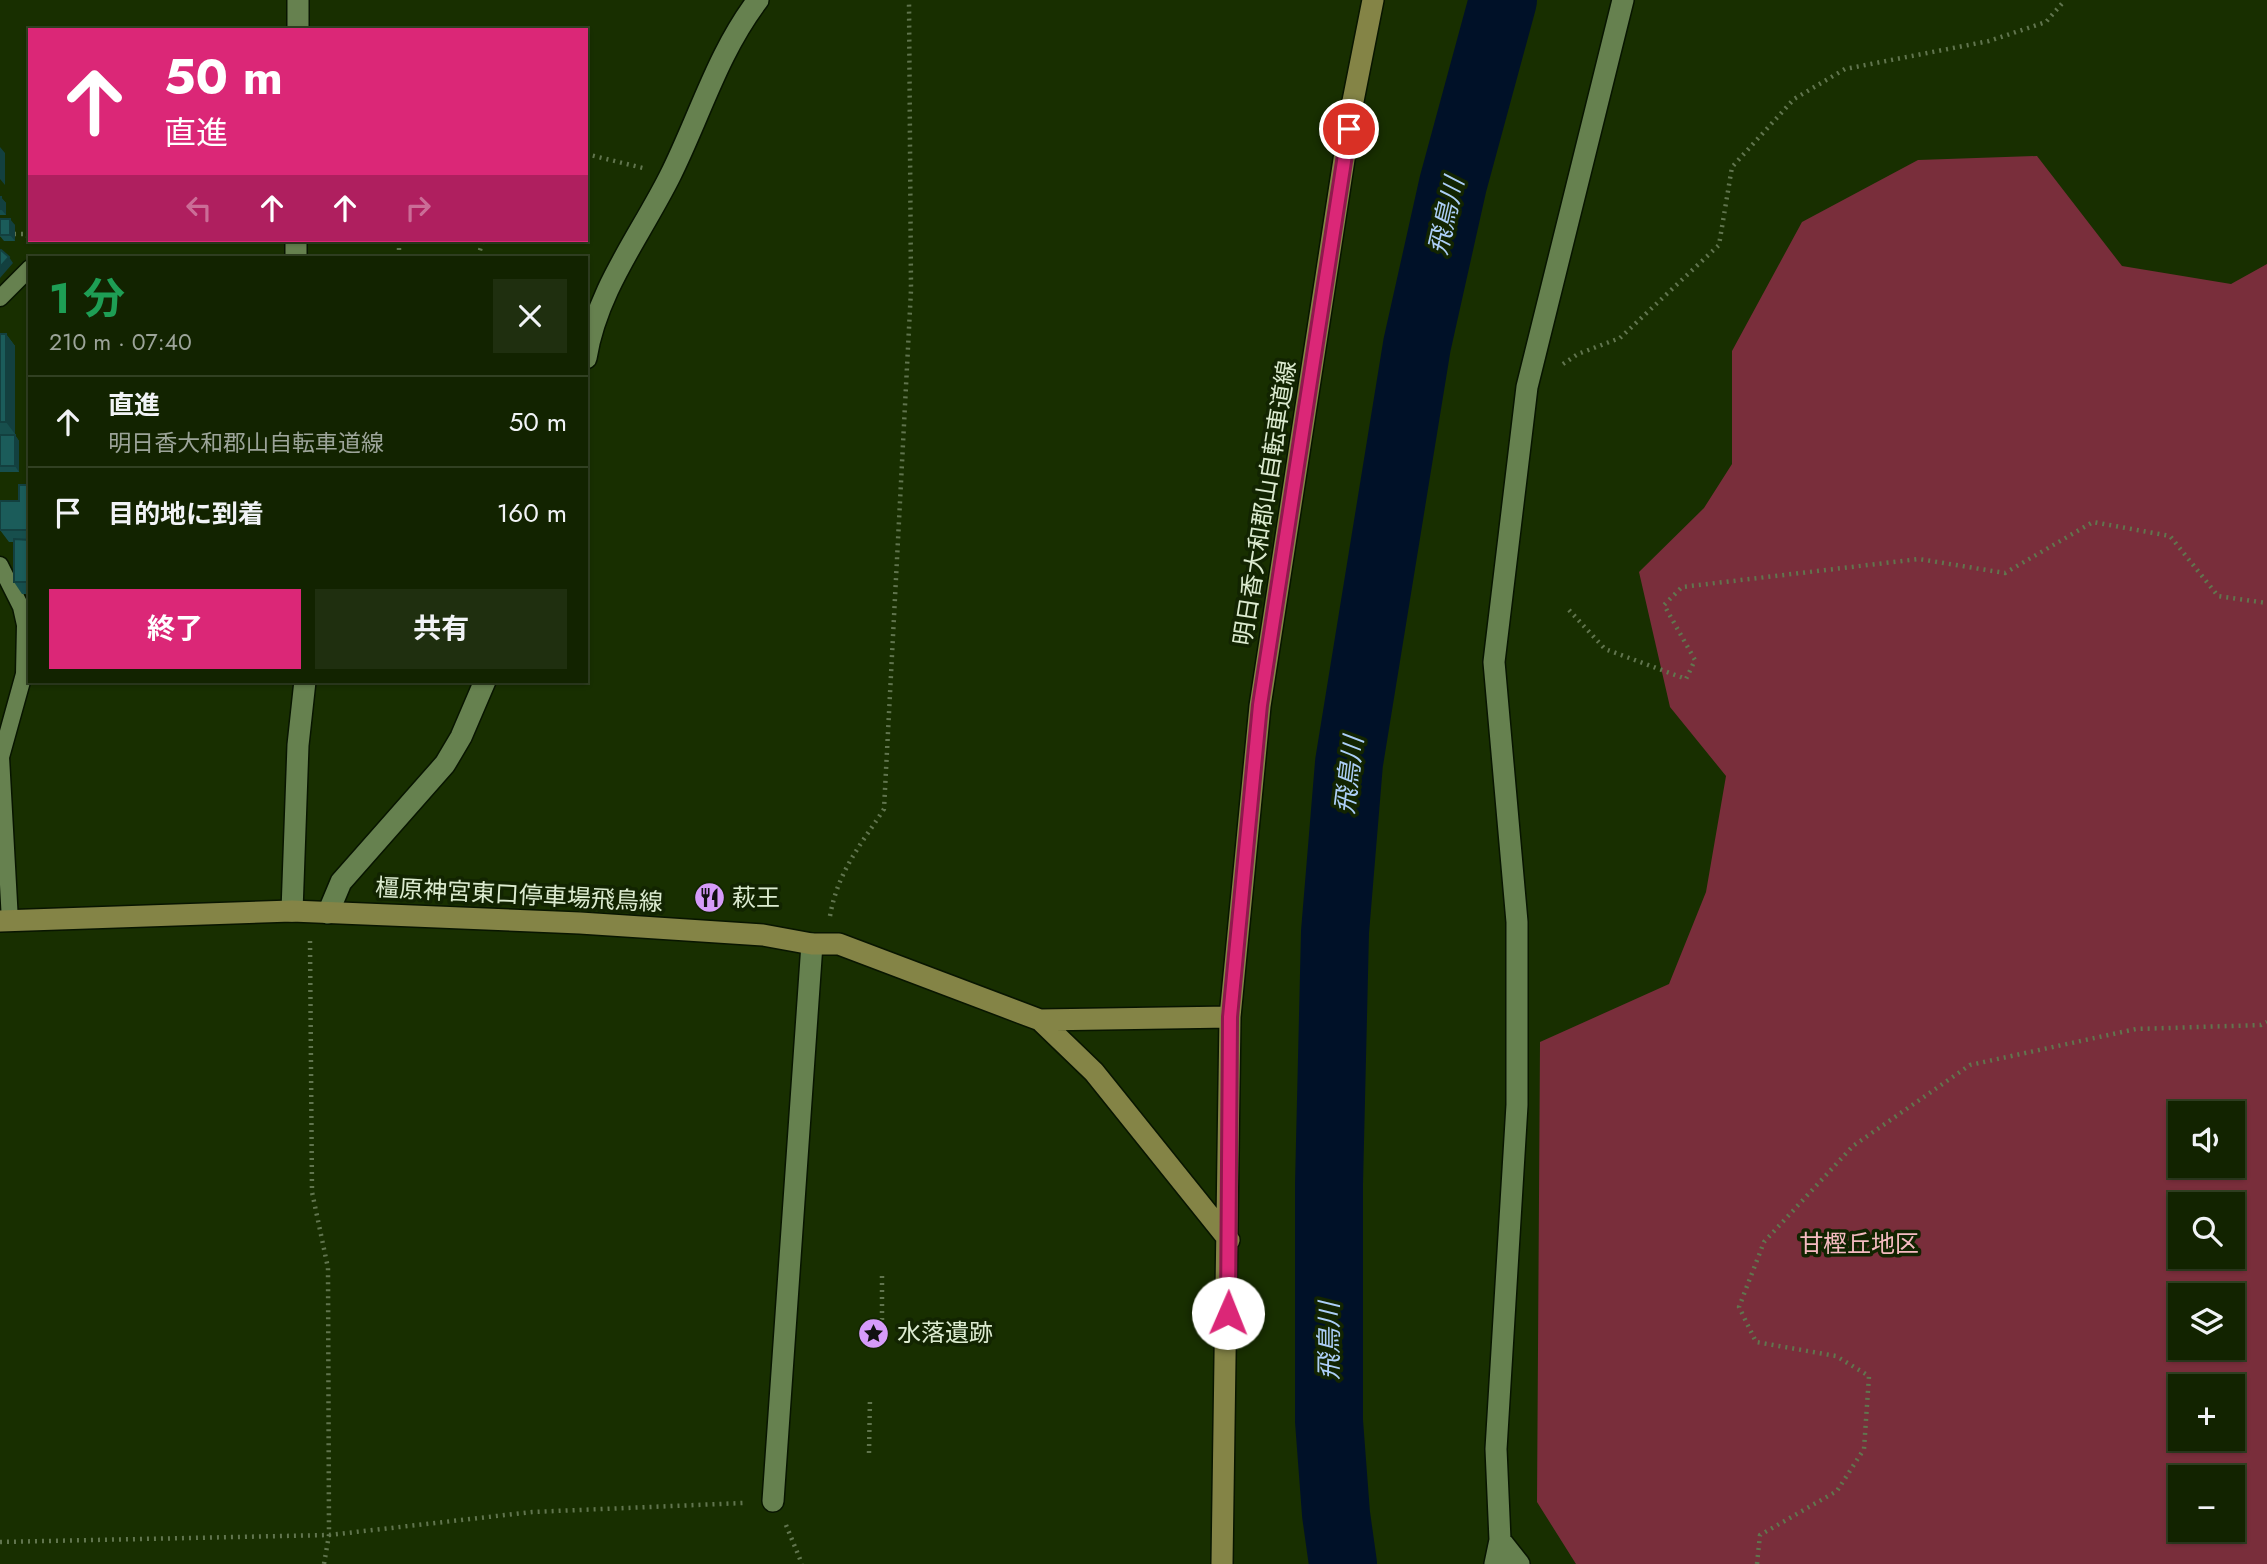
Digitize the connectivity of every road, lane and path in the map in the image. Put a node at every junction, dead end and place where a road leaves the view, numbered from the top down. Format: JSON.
{"nodes":[{"id":1,"x":298,"y":0,"type":"edge"},
{"id":2,"x":758,"y":0,"type":"edge"},
{"id":3,"x":909,"y":0,"type":"edge"},
{"id":4,"x":1373,"y":0,"type":"edge"},
{"id":5,"x":1623,"y":0,"type":"edge"},
{"id":6,"x":2065,"y":0,"type":"edge"},
{"id":7,"x":298,"y":28,"type":"edge"},
{"id":8,"x":588,"y":155,"type":"edge"},
{"id":9,"x":671,"y":175,"type":"junction"},
{"id":10,"x":0,"y":234,"type":"edge"},
{"id":11,"x":28,"y":236,"type":"edge"},
{"id":12,"x":28,"y":270,"type":"edge"},
{"id":13,"x":0,"y":298,"type":"edge"},
{"id":14,"x":588,"y":346,"type":"edge"},
{"id":15,"x":1527,"y":387,"type":"junction"},
{"id":16,"x":0,"y":565,"type":"edge"},
{"id":17,"x":2267,"y":603,"type":"edge"},
{"id":18,"x":1569,"y":610,"type":"dead end"},
{"id":19,"x":305,"y":683,"type":"edge"},
{"id":20,"x":484,"y":683,"type":"edge"},
{"id":21,"x":311,"y":912,"type":"junction"},
{"id":22,"x":5,"y":921,"type":"edge"},
{"id":23,"x":818,"y":944,"type":"junction"},
{"id":24,"x":1230,"y":1017,"type":"junction"},
{"id":25,"x":1040,"y":1020,"type":"junction"},
{"id":26,"x":2267,"y":1022,"type":"edge"},
{"id":27,"x":1229,"y":1240,"type":"junction"},
{"id":28,"x":883,"y":1271,"type":"dead end"},
{"id":29,"x":882,"y":1326,"type":"dead end"},
{"id":30,"x":870,"y":1398,"type":"dead end"},
{"id":31,"x":869,"y":1453,"type":"dead end"},
{"id":32,"x":773,"y":1501,"type":"junction"},
{"id":33,"x":329,"y":1535,"type":"junction"},
{"id":34,"x":1500,"y":1540,"type":"junction"},
{"id":35,"x":0,"y":1542,"type":"edge"},
{"id":36,"x":324,"y":1564,"type":"edge"},
{"id":37,"x":802,"y":1564,"type":"edge"},
{"id":38,"x":1222,"y":1564,"type":"edge"},
{"id":39,"x":1495,"y":1564,"type":"edge"},
{"id":40,"x":1519,"y":1564,"type":"edge"},
{"id":41,"x":1756,"y":1564,"type":"edge"}],
"edges":[{"from":1,"to":7,"type":"street"},
{"from":2,"to":9,"type":"street"},
{"from":3,"to":23,"type":"path"},
{"from":4,"to":24,"type":"main road","name":"明日香大和郡山自転車道線"},
{"from":5,"to":15,"type":"street"},
{"from":6,"to":15,"type":"path"},
{"from":8,"to":9,"type":"path"},
{"from":9,"to":14,"type":"street"},
{"from":10,"to":11,"type":"path"},
{"from":12,"to":13,"type":"lane"},
{"from":15,"to":34,"type":"street"},
{"from":16,"to":22,"type":"lane"},
{"from":17,"to":18,"type":"path"},
{"from":19,"to":21,"type":"street"},
{"from":20,"to":21,"type":"street"},
{"from":21,"to":22,"type":"main road","name":"橿原神宮東口停車場飛鳥線"},
{"from":21,"to":23,"type":"main road","name":"橿原神宮東口停車場飛鳥線"},
{"from":21,"to":33,"type":"path"},
{"from":23,"to":25,"type":"main road","name":"橿原神宮東口停車場飛鳥線"},
{"from":23,"to":32,"type":"street"},
{"from":24,"to":25,"type":"main road","name":"橿原神宮東口停車場飛鳥線"},
{"from":24,"to":27,"type":"main road"},
{"from":25,"to":27,"type":"main road"},
{"from":26,"to":41,"type":"path"},
{"from":27,"to":38,"type":"main road"},
{"from":28,"to":29,"type":"path"},
{"from":30,"to":31,"type":"path"},
{"from":32,"to":33,"type":"path"},
{"from":32,"to":37,"type":"path"},
{"from":33,"to":35,"type":"path"},
{"from":33,"to":36,"type":"path"},
{"from":34,"to":39,"type":"street"},
{"from":34,"to":40,"type":"street"}]}
